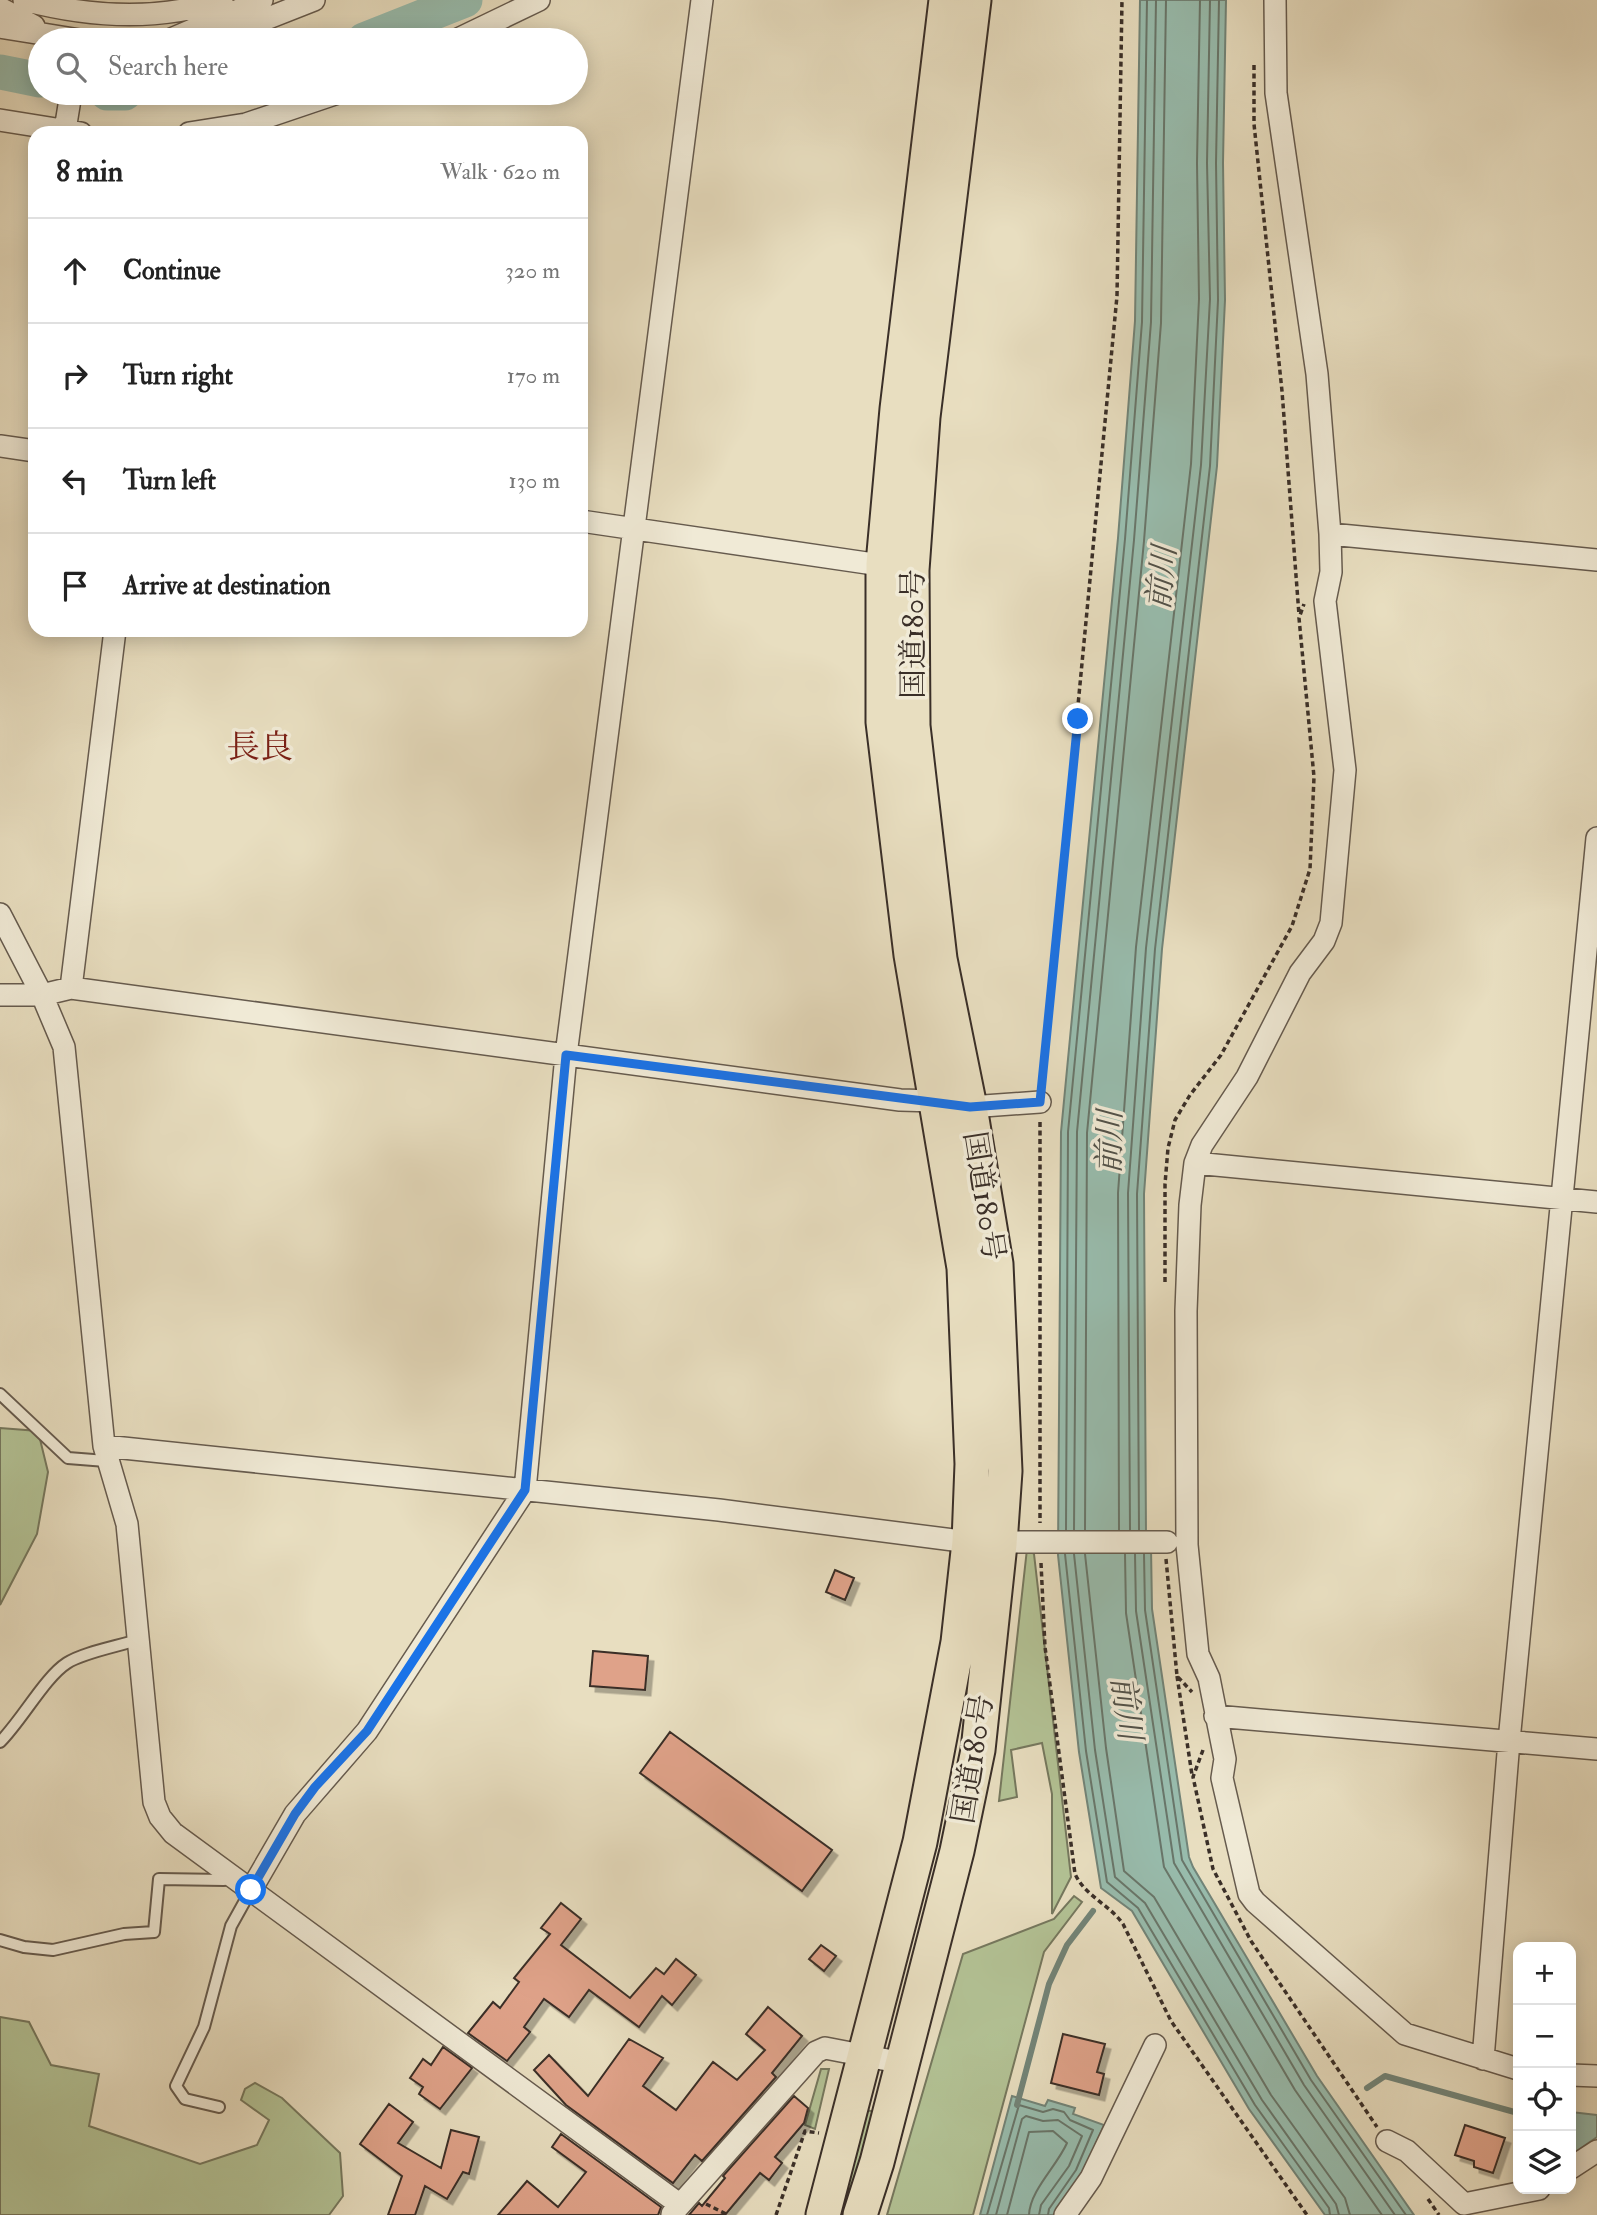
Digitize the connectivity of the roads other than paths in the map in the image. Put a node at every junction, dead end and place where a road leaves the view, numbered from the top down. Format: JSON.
{"nodes":[{"id":1,"x":24,"y":0,"type":"edge"},
{"id":2,"x":222,"y":0,"type":"edge"},
{"id":3,"x":262,"y":0,"type":"edge"},
{"id":4,"x":314,"y":0,"type":"edge"},
{"id":5,"x":539,"y":0,"type":"edge"},
{"id":6,"x":702,"y":0,"type":"edge"},
{"id":7,"x":946,"y":0,"type":"edge"},
{"id":8,"x":974,"y":0,"type":"edge"},
{"id":9,"x":1275,"y":0,"type":"edge"},
{"id":10,"x":0,"y":8,"type":"edge"},
{"id":11,"x":0,"y":27,"type":"edge"},
{"id":12,"x":39,"y":28,"type":"edge"},
{"id":13,"x":197,"y":28,"type":"edge"},
{"id":14,"x":243,"y":28,"type":"edge"},
{"id":15,"x":481,"y":28,"type":"edge"},
{"id":16,"x":28,"y":32,"type":"edge"},
{"id":17,"x":71,"y":105,"type":"edge"},
{"id":18,"x":305,"y":105,"type":"edge"},
{"id":19,"x":0,"y":120,"type":"edge"},
{"id":20,"x":25,"y":126,"type":"junction"},
{"id":21,"x":28,"y":126,"type":"edge"},
{"id":22,"x":71,"y":126,"type":"edge"},
{"id":23,"x":248,"y":126,"type":"edge"},
{"id":24,"x":0,"y":134,"type":"edge"},
{"id":25,"x":0,"y":446,"type":"edge"},
{"id":26,"x":28,"y":450,"type":"edge"},
{"id":27,"x":588,"y":523,"type":"edge"},
{"id":28,"x":633,"y":528,"type":"junction"},
{"id":29,"x":1330,"y":534,"type":"junction"},
{"id":30,"x":1597,"y":560,"type":"edge"},
{"id":31,"x":898,"y":567,"type":"junction"},
{"id":32,"x":114,"y":637,"type":"edge"},
{"id":33,"x":1597,"y":838,"type":"edge"},
{"id":34,"x":0,"y":914,"type":"edge"},
{"id":35,"x":71,"y":988,"type":"junction"},
{"id":36,"x":0,"y":995,"type":"edge"},
{"id":37,"x":42,"y":995,"type":"junction"},
{"id":38,"x":566,"y":1055,"type":"junction"},
{"id":39,"x":936,"y":1101,"type":"junction"},
{"id":40,"x":1040,"y":1102,"type":"road end"},
{"id":41,"x":970,"y":1107,"type":"junction"},
{"id":42,"x":1195,"y":1163,"type":"junction"},
{"id":43,"x":1564,"y":1199,"type":"junction"},
{"id":44,"x":1597,"y":1202,"type":"edge"},
{"id":45,"x":0,"y":1394,"type":"edge"},
{"id":46,"x":105,"y":1453,"type":"junction"},
{"id":47,"x":525,"y":1490,"type":"junction"},
{"id":48,"x":1163,"y":1542,"type":"dead end"},
{"id":49,"x":985,"y":1543,"type":"junction"},
{"id":50,"x":140,"y":1639,"type":"junction"},
{"id":51,"x":1215,"y":1716,"type":"junction"},
{"id":52,"x":1509,"y":1741,"type":"junction"},
{"id":53,"x":0,"y":1742,"type":"edge"},
{"id":54,"x":1597,"y":1749,"type":"edge"},
{"id":55,"x":231,"y":1875,"type":"junction"},
{"id":56,"x":251,"y":1890,"type":"junction"},
{"id":57,"x":0,"y":1940,"type":"edge"},
{"id":58,"x":1155,"y":2045,"type":"dead end"},
{"id":59,"x":864,"y":2054,"type":"junction"},
{"id":60,"x":1483,"y":2059,"type":"junction"},
{"id":61,"x":903,"y":2063,"type":"junction"},
{"id":62,"x":1514,"y":2068,"type":"edge"},
{"id":63,"x":1576,"y":2075,"type":"edge"},
{"id":64,"x":1597,"y":2076,"type":"edge"},
{"id":65,"x":219,"y":2107,"type":"dead end"},
{"id":66,"x":1387,"y":2141,"type":"road end"},
{"id":67,"x":1597,"y":2151,"type":"edge"},
{"id":68,"x":1576,"y":2165,"type":"edge"},
{"id":69,"x":1514,"y":2194,"type":"edge"},
{"id":70,"x":675,"y":2210,"type":"edge"},
{"id":71,"x":823,"y":2215,"type":"edge"},
{"id":72,"x":860,"y":2215,"type":"edge"},
{"id":73,"x":1065,"y":2215,"type":"edge"}],
"edges":[{"from":1,"to":2,"type":"street"},
{"from":3,"to":13,"type":"street"},
{"from":4,"to":14,"type":"street"},
{"from":5,"to":15,"type":"street"},
{"from":6,"to":28,"type":"street"},
{"from":7,"to":31,"type":"highway","name":"国道180号"},
{"from":8,"to":31,"type":"highway","name":"国道180号"},
{"from":9,"to":29,"type":"street"},
{"from":10,"to":12,"type":"street"},
{"from":11,"to":16,"type":"street"},
{"from":17,"to":22,"type":"street"},
{"from":18,"to":23,"type":"street"},
{"from":19,"to":20,"type":"street"},
{"from":20,"to":21,"type":"street"},
{"from":20,"to":24,"type":"street"},
{"from":25,"to":26,"type":"street"},
{"from":27,"to":28,"type":"street"},
{"from":28,"to":31,"type":"street"},
{"from":28,"to":38,"type":"street"},
{"from":29,"to":30,"type":"street"},
{"from":29,"to":42,"type":"street"},
{"from":31,"to":39,"type":"highway","name":"国道180号"},
{"from":31,"to":41,"type":"highway","name":"国道180号"},
{"from":32,"to":35,"type":"street"},
{"from":33,"to":43,"type":"street"},
{"from":34,"to":37,"type":"street"},
{"from":35,"to":37,"type":"street"},
{"from":35,"to":38,"type":"street"},
{"from":36,"to":37,"type":"street"},
{"from":37,"to":46,"type":"street"},
{"from":38,"to":39,"type":"street"},
{"from":38,"to":47,"type":"street"},
{"from":39,"to":41,"type":"street"},
{"from":39,"to":49,"type":"highway","name":"国道180号"},
{"from":40,"to":41,"type":"street"},
{"from":41,"to":49,"type":"highway","name":"国道180号"},
{"from":42,"to":43,"type":"street"},
{"from":42,"to":51,"type":"street"},
{"from":43,"to":44,"type":"street"},
{"from":43,"to":52,"type":"street"},
{"from":45,"to":46,"type":"lane"},
{"from":46,"to":47,"type":"street"},
{"from":46,"to":50,"type":"street"},
{"from":47,"to":49,"type":"street"},
{"from":47,"to":56,"type":"street"},
{"from":48,"to":49,"type":"street"},
{"from":49,"to":59,"type":"highway","name":"国道180号"},
{"from":49,"to":61,"type":"highway","name":"国道180号"},
{"from":50,"to":53,"type":"lane"},
{"from":50,"to":55,"type":"street"},
{"from":51,"to":52,"type":"street"},
{"from":51,"to":60,"type":"street"},
{"from":52,"to":54,"type":"street"},
{"from":52,"to":60,"type":"street"},
{"from":55,"to":56,"type":"street"},
{"from":55,"to":57,"type":"lane"},
{"from":56,"to":65,"type":"lane"},
{"from":56,"to":70,"type":"street"},
{"from":58,"to":73,"type":"street"},
{"from":59,"to":61,"type":"street"},
{"from":59,"to":70,"type":"street"},
{"from":59,"to":71,"type":"highway","name":"国道180号"},
{"from":60,"to":62,"type":"street"},
{"from":61,"to":72,"type":"highway","name":"国道180号"},
{"from":63,"to":64,"type":"street"},
{"from":66,"to":69,"type":"street"},
{"from":67,"to":68,"type":"street"}]}
